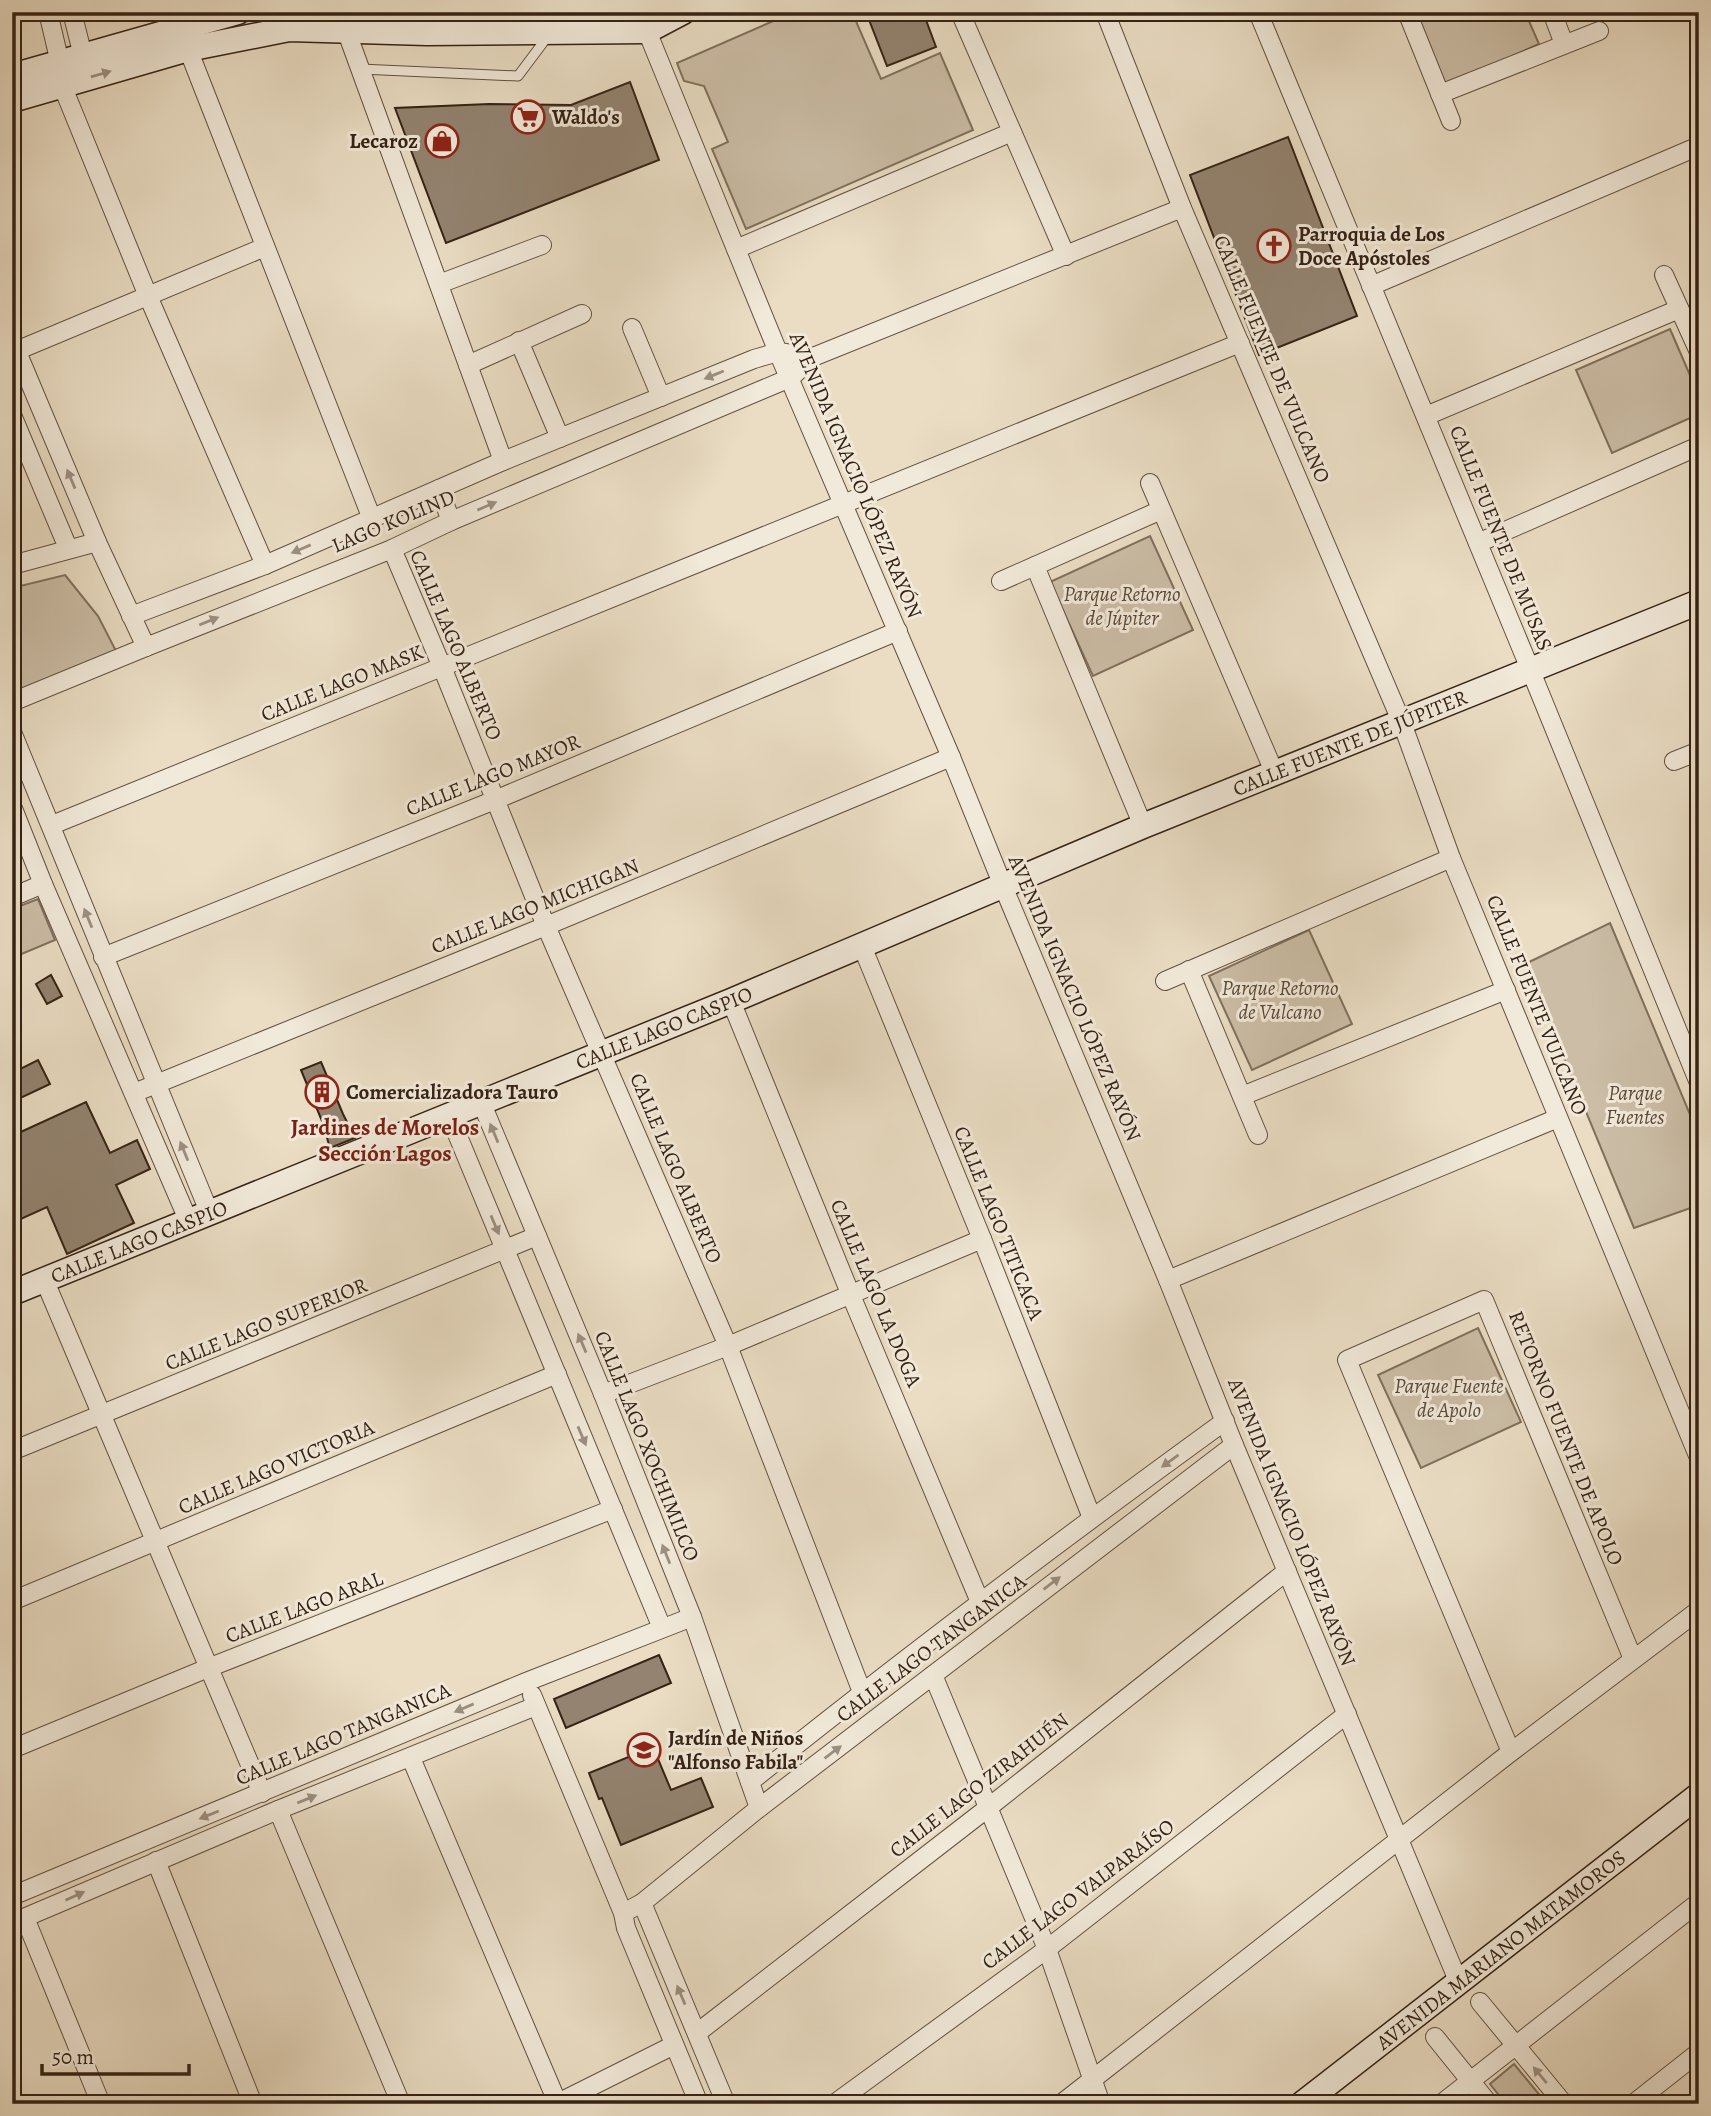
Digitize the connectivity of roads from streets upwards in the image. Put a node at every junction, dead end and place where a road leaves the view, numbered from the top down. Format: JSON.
{"nodes":[{"id":1,"x":48,"y":12,"type":"edge"},
{"id":2,"x":72,"y":12,"type":"edge"},
{"id":3,"x":238,"y":12,"type":"edge"},
{"id":4,"x":412,"y":12,"type":"edge"},
{"id":5,"x":683,"y":12,"type":"edge"},
{"id":6,"x":960,"y":12,"type":"edge"},
{"id":7,"x":1105,"y":12,"type":"edge"},
{"id":8,"x":1258,"y":12,"type":"edge"},
{"id":9,"x":1407,"y":12,"type":"edge"},
{"id":10,"x":1552,"y":12,"type":"edge"},
{"id":11,"x":346,"y":30,"type":"junction"},
{"id":12,"x":1599,"y":30,"type":"dead end"},
{"id":13,"x":647,"y":32,"type":"junction"},
{"id":14,"x":427,"y":33,"type":"junction"},
{"id":15,"x":1564,"y":44,"type":"junction"},
{"id":16,"x":188,"y":49,"type":"junction"},
{"id":17,"x":68,"y":68,"type":"junction"},
{"id":18,"x":12,"y":76,"type":"edge"},
{"id":19,"x":1440,"y":94,"type":"junction"},
{"id":20,"x":12,"y":100,"type":"edge"},
{"id":21,"x":1451,"y":121,"type":"dead end"},
{"id":22,"x":1012,"y":131,"type":"junction"},
{"id":23,"x":1699,"y":146,"type":"edge"},
{"id":24,"x":1182,"y":208,"type":"junction"},
{"id":25,"x":542,"y":245,"type":"dead end"},
{"id":26,"x":265,"y":247,"type":"junction"},
{"id":27,"x":736,"y":249,"type":"junction"},
{"id":28,"x":1066,"y":256,"type":"junction"},
{"id":29,"x":1664,"y":275,"type":"dead end"},
{"id":30,"x":439,"y":284,"type":"junction"},
{"id":31,"x":1371,"y":286,"type":"junction"},
{"id":32,"x":148,"y":296,"type":"junction"},
{"id":33,"x":1679,"y":309,"type":"junction"},
{"id":34,"x":582,"y":314,"type":"dead end"},
{"id":35,"x":632,"y":328,"type":"dead end"},
{"id":36,"x":519,"y":341,"type":"junction"},
{"id":37,"x":1240,"y":343,"type":"junction"},
{"id":38,"x":14,"y":345,"type":"edge"},
{"id":39,"x":778,"y":352,"type":"junction"},
{"id":40,"x":1699,"y":352,"type":"edge"},
{"id":41,"x":813,"y":357,"type":"junction"},
{"id":42,"x":468,"y":365,"type":"junction"},
{"id":43,"x":790,"y":378,"type":"junction"},
{"id":44,"x":661,"y":397,"type":"junction"},
{"id":45,"x":12,"y":415,"type":"edge"},
{"id":46,"x":1426,"y":416,"type":"junction"},
{"id":47,"x":560,"y":438,"type":"junction"},
{"id":48,"x":1699,"y":446,"type":"edge"},
{"id":49,"x":503,"y":461,"type":"junction"},
{"id":50,"x":1150,"y":483,"type":"dead end"},
{"id":51,"x":439,"y":489,"type":"junction"},
{"id":52,"x":843,"y":503,"type":"junction"},
{"id":53,"x":1161,"y":510,"type":"junction"},
{"id":54,"x":372,"y":519,"type":"junction"},
{"id":55,"x":451,"y":521,"type":"junction"},
{"id":56,"x":97,"y":542,"type":"junction"},
{"id":57,"x":1478,"y":543,"type":"junction"},
{"id":58,"x":68,"y":548,"type":"junction"},
{"id":59,"x":392,"y":549,"type":"junction"},
{"id":60,"x":12,"y":565,"type":"edge"},
{"id":61,"x":265,"y":565,"type":"junction"},
{"id":62,"x":1035,"y":566,"type":"junction"},
{"id":63,"x":1001,"y":581,"type":"dead end"},
{"id":64,"x":1699,"y":602,"type":"edge"},
{"id":65,"x":131,"y":616,"type":"junction"},
{"id":66,"x":898,"y":631,"type":"junction"},
{"id":67,"x":146,"y":647,"type":"junction"},
{"id":68,"x":442,"y":667,"type":"junction"},
{"id":69,"x":1530,"y":669,"type":"junction"},
{"id":70,"x":12,"y":702,"type":"edge"},
{"id":71,"x":1402,"y":723,"type":"junction"},
{"id":72,"x":12,"y":733,"type":"edge"},
{"id":73,"x":1699,"y":751,"type":"edge"},
{"id":74,"x":951,"y":757,"type":"junction"},
{"id":75,"x":1674,"y":761,"type":"dead end"},
{"id":76,"x":1275,"y":774,"type":"junction"},
{"id":77,"x":495,"y":800,"type":"junction"},
{"id":78,"x":12,"y":806,"type":"edge"},
{"id":79,"x":52,"y":825,"type":"junction"},
{"id":80,"x":1143,"y":826,"type":"junction"},
{"id":81,"x":1451,"y":858,"type":"junction"},
{"id":82,"x":43,"y":884,"type":"junction"},
{"id":83,"x":1003,"y":886,"type":"junction"},
{"id":84,"x":12,"y":897,"type":"edge"},
{"id":85,"x":546,"y":926,"type":"junction"},
{"id":86,"x":862,"y":946,"type":"junction"},
{"id":87,"x":103,"y":957,"type":"junction"},
{"id":88,"x":1189,"y":970,"type":"junction"},
{"id":89,"x":1165,"y":981,"type":"dead end"},
{"id":90,"x":1506,"y":990,"type":"junction"},
{"id":91,"x":731,"y":1002,"type":"junction"},
{"id":92,"x":128,"y":1017,"type":"junction"},
{"id":93,"x":106,"y":1027,"type":"junction"},
{"id":94,"x":602,"y":1053,"type":"junction"},
{"id":95,"x":1695,"y":1061,"type":"edge"},
{"id":96,"x":1699,"y":1083,"type":"edge"},
{"id":97,"x":157,"y":1084,"type":"junction"},
{"id":98,"x":134,"y":1093,"type":"junction"},
{"id":99,"x":1242,"y":1096,"type":"junction"},
{"id":100,"x":482,"y":1104,"type":"junction"},
{"id":101,"x":450,"y":1117,"type":"junction"},
{"id":102,"x":1558,"y":1118,"type":"junction"},
{"id":103,"x":1258,"y":1135,"type":"dead end"},
{"id":104,"x":200,"y":1218,"type":"junction"},
{"id":105,"x":537,"y":1236,"type":"junction"},
{"id":106,"x":982,"y":1239,"type":"junction"},
{"id":107,"x":506,"y":1250,"type":"junction"},
{"id":108,"x":44,"y":1279,"type":"junction"},
{"id":109,"x":1168,"y":1280,"type":"junction"},
{"id":110,"x":12,"y":1293,"type":"edge"},
{"id":111,"x":850,"y":1293,"type":"junction"},
{"id":112,"x":728,"y":1346,"type":"junction"},
{"id":113,"x":557,"y":1374,"type":"junction"},
{"id":114,"x":603,"y":1394,"type":"junction"},
{"id":115,"x":102,"y":1416,"type":"junction"},
{"id":116,"x":1225,"y":1421,"type":"junction"},
{"id":117,"x":1234,"y":1444,"type":"junction"},
{"id":118,"x":12,"y":1451,"type":"edge"},
{"id":119,"x":1699,"y":1458,"type":"edge"},
{"id":120,"x":612,"y":1509,"type":"junction"},
{"id":121,"x":1092,"y":1518,"type":"junction"},
{"id":122,"x":155,"y":1542,"type":"junction"},
{"id":123,"x":1287,"y":1571,"type":"junction"},
{"id":124,"x":1009,"y":1581,"type":"junction"},
{"id":125,"x":12,"y":1601,"type":"edge"},
{"id":126,"x":980,"y":1602,"type":"junction"},
{"id":127,"x":1023,"y":1606,"type":"junction"},
{"id":128,"x":1699,"y":1610,"type":"edge"},
{"id":129,"x":692,"y":1618,"type":"junction"},
{"id":130,"x":662,"y":1628,"type":"junction"},
{"id":131,"x":1633,"y":1659,"type":"junction"},
{"id":132,"x":208,"y":1668,"type":"junction"},
{"id":133,"x":933,"y":1675,"type":"junction"},
{"id":134,"x":527,"y":1682,"type":"junction"},
{"id":135,"x":862,"y":1692,"type":"junction"},
{"id":136,"x":536,"y":1706,"type":"junction"},
{"id":137,"x":1347,"y":1714,"type":"junction"},
{"id":138,"x":12,"y":1749,"type":"edge"},
{"id":139,"x":1511,"y":1752,"type":"junction"},
{"id":140,"x":411,"y":1758,"type":"junction"},
{"id":141,"x":750,"y":1782,"type":"junction"},
{"id":142,"x":262,"y":1793,"type":"junction"},
{"id":143,"x":1699,"y":1795,"type":"edge"},
{"id":144,"x":989,"y":1807,"type":"junction"},
{"id":145,"x":759,"y":1808,"type":"junction"},
{"id":146,"x":278,"y":1810,"type":"junction"},
{"id":147,"x":1399,"y":1839,"type":"junction"},
{"id":148,"x":156,"y":1861,"type":"junction"},
{"id":149,"x":12,"y":1896,"type":"edge"},
{"id":150,"x":1699,"y":1902,"type":"edge"},
{"id":151,"x":642,"y":1903,"type":"junction"},
{"id":152,"x":623,"y":1913,"type":"junction"},
{"id":153,"x":19,"y":1921,"type":"edge"},
{"id":154,"x":1047,"y":1949,"type":"junction"},
{"id":155,"x":1459,"y":1983,"type":"junction"},
{"id":156,"x":1480,"y":2002,"type":"dead end"},
{"id":157,"x":697,"y":2033,"type":"junction"},
{"id":158,"x":1435,"y":2037,"type":"dead end"},
{"id":159,"x":674,"y":2045,"type":"junction"},
{"id":160,"x":1516,"y":2046,"type":"junction"},
{"id":161,"x":1699,"y":2052,"type":"edge"},
{"id":162,"x":1092,"y":2080,"type":"junction"},
{"id":163,"x":1471,"y":2081,"type":"junction"},
{"id":164,"x":557,"y":2103,"type":"edge"},
{"id":165,"x":102,"y":2104,"type":"edge"},
{"id":166,"x":253,"y":2104,"type":"edge"},
{"id":167,"x":401,"y":2104,"type":"edge"},
{"id":168,"x":699,"y":2104,"type":"edge"},
{"id":169,"x":726,"y":2104,"type":"edge"},
{"id":170,"x":834,"y":2104,"type":"edge"},
{"id":171,"x":1061,"y":2104,"type":"edge"},
{"id":172,"x":1101,"y":2104,"type":"edge"},
{"id":173,"x":1302,"y":2104,"type":"edge"},
{"id":174,"x":1441,"y":2104,"type":"edge"},
{"id":175,"x":1489,"y":2104,"type":"edge"},
{"id":176,"x":1564,"y":2104,"type":"edge"},
{"id":177,"x":1633,"y":2104,"type":"edge"}],
"edges":[{"from":1,"to":17,"type":"street"},
{"from":2,"to":17,"type":"street"},
{"from":3,"to":17,"type":"street"},
{"from":4,"to":14,"type":"street"},
{"from":5,"to":13,"type":"street"},
{"from":6,"to":22,"type":"street"},
{"from":7,"to":24,"type":"street","name":"CALLE FUENTE DE VULCANO"},
{"from":8,"to":31,"type":"street","name":"CALLE FUENTE DE MUSAS"},
{"from":9,"to":19,"type":"street"},
{"from":10,"to":15,"type":"street"},
{"from":11,"to":14,"type":"street"},
{"from":11,"to":16,"type":"street"},
{"from":11,"to":30,"type":"street"},
{"from":12,"to":15,"type":"street"},
{"from":13,"to":14,"type":"street"},
{"from":13,"to":27,"type":"street","name":"AVENIDA IGNACIO LÓPEZ RAYÓN"},
{"from":15,"to":19,"type":"street"},
{"from":17,"to":16,"type":"street","one_way":true},
{"from":16,"to":26,"type":"street"},
{"from":17,"to":18,"type":"street"},
{"from":17,"to":20,"type":"street"},
{"from":17,"to":32,"type":"street"},
{"from":19,"to":21,"type":"street"},
{"from":22,"to":27,"type":"street"},
{"from":22,"to":28,"type":"street"},
{"from":23,"to":31,"type":"street"},
{"from":24,"to":28,"type":"street"},
{"from":24,"to":37,"type":"street","name":"CALLE FUENTE DE VULCANO"},
{"from":25,"to":30,"type":"street"},
{"from":26,"to":32,"type":"street"},
{"from":26,"to":54,"type":"street"},
{"from":27,"to":39,"type":"street","name":"AVENIDA IGNACIO LÓPEZ RAYÓN"},
{"from":28,"to":41,"type":"street"},
{"from":29,"to":33,"type":"street"},
{"from":30,"to":42,"type":"street"},
{"from":31,"to":46,"type":"street","name":"CALLE FUENTE DE MUSAS"},
{"from":32,"to":38,"type":"street"},
{"from":32,"to":61,"type":"street"},
{"from":33,"to":40,"type":"street"},
{"from":33,"to":46,"type":"street"},
{"from":34,"to":36,"type":"street"},
{"from":35,"to":44,"type":"street"},
{"from":36,"to":42,"type":"street"},
{"from":36,"to":47,"type":"street"},
{"from":37,"to":52,"type":"street","name":"CALLE LAGO MASK"},
{"from":37,"to":71,"type":"street","name":"CALLE FUENTE DE VULCANO"},
{"from":56,"to":38,"type":"street","one_way":true},
{"from":39,"to":41,"type":"street"},
{"from":39,"to":43,"type":"street","name":"AVENIDA IGNACIO LÓPEZ RAYÓN"},
{"from":39,"to":44,"type":"street","name":"LAGO KOLIND","one_way":true},
{"from":41,"to":43,"type":"street","name":"LAGO KOLIND"},
{"from":42,"to":49,"type":"street"},
{"from":43,"to":52,"type":"street","name":"AVENIDA IGNACIO LÓPEZ RAYÓN"},
{"from":55,"to":43,"type":"street","name":"LAGO KOLIND","one_way":true},
{"from":44,"to":47,"type":"street","name":"LAGO KOLIND"},
{"from":45,"to":58,"type":"street"},
{"from":46,"to":57,"type":"street","name":"CALLE FUENTE DE MUSAS"},
{"from":47,"to":49,"type":"street","name":"LAGO KOLIND"},
{"from":48,"to":57,"type":"street"},
{"from":49,"to":51,"type":"street","name":"LAGO KOLIND"},
{"from":50,"to":53,"type":"street"},
{"from":51,"to":54,"type":"street","name":"LAGO KOLIND"},
{"from":51,"to":55,"type":"street"},
{"from":52,"to":66,"type":"street","name":"AVENIDA IGNACIO LÓPEZ RAYÓN"},
{"from":52,"to":68,"type":"street","name":"CALLE LAGO MASK"},
{"from":53,"to":62,"type":"street"},
{"from":53,"to":76,"type":"street"},
{"from":54,"to":61,"type":"street","name":"LAGO KOLIND","one_way":true},
{"from":55,"to":59,"type":"street","name":"LAGO KOLIND"},
{"from":56,"to":58,"type":"street"},
{"from":56,"to":65,"type":"street"},
{"from":57,"to":69,"type":"street","name":"CALLE FUENTE DE MUSAS"},
{"from":58,"to":60,"type":"street"},
{"from":67,"to":59,"type":"street","name":"LAGO KOLIND","one_way":true},
{"from":59,"to":68,"type":"street","name":"CALLE LAGO ALBERTO"},
{"from":61,"to":65,"type":"street","name":"LAGO KOLIND"},
{"from":62,"to":63,"type":"street"},
{"from":62,"to":80,"type":"street"},
{"from":64,"to":69,"type":"street","name":"CALLE FUENTE DE JÚPITER"},
{"from":65,"to":67,"type":"street"},
{"from":66,"to":74,"type":"street","name":"AVENIDA IGNACIO LÓPEZ RAYÓN"},
{"from":66,"to":77,"type":"street","name":"CALLE LAGO MAYOR"},
{"from":67,"to":70,"type":"street","name":"LAGO KOLIND"},
{"from":68,"to":77,"type":"street","name":"CALLE LAGO ALBERTO"},
{"from":68,"to":79,"type":"street","name":"CALLE LAGO MASK"},
{"from":69,"to":71,"type":"street","name":"CALLE FUENTE DE JÚPITER"},
{"from":69,"to":95,"type":"street","name":"CALLE FUENTE DE MUSAS"},
{"from":71,"to":76,"type":"street","name":"CALLE FUENTE DE JÚPITER"},
{"from":71,"to":81,"type":"street","name":"CALLE FUENTE VULCANO"},
{"from":72,"to":79,"type":"street"},
{"from":73,"to":75,"type":"street"},
{"from":74,"to":83,"type":"street","name":"AVENIDA IGNACIO LÓPEZ RAYÓN"},
{"from":74,"to":85,"type":"street","name":"CALLE LAGO MICHIGAN"},
{"from":76,"to":80,"type":"street","name":"CALLE FUENTE DE JÚPITER"},
{"from":77,"to":85,"type":"street","name":"CALLE LAGO ALBERTO"},
{"from":77,"to":87,"type":"street","name":"CALLE LAGO MAYOR"},
{"from":78,"to":82,"type":"street"},
{"from":87,"to":79,"type":"street","one_way":true},
{"from":80,"to":83,"type":"street","name":"CALLE FUENTE DE JÚPITER"},
{"from":81,"to":88,"type":"street"},
{"from":81,"to":90,"type":"street","name":"CALLE FUENTE VULCANO"},
{"from":82,"to":84,"type":"street"},
{"from":82,"to":93,"type":"street"},
{"from":83,"to":86,"type":"street","name":"CALLE LAGO CASPIO"},
{"from":83,"to":109,"type":"street","name":"AVENIDA IGNACIO LÓPEZ RAYÓN"},
{"from":85,"to":94,"type":"street","name":"CALLE LAGO ALBERTO"},
{"from":85,"to":97,"type":"street","name":"CALLE LAGO MICHIGAN"},
{"from":86,"to":91,"type":"street","name":"CALLE LAGO CASPIO"},
{"from":86,"to":106,"type":"street","name":"CALLE LAGO TITICACA"},
{"from":87,"to":92,"type":"street"},
{"from":88,"to":89,"type":"street"},
{"from":88,"to":99,"type":"street"},
{"from":90,"to":99,"type":"street"},
{"from":90,"to":102,"type":"street","name":"CALLE FUENTE VULCANO"},
{"from":91,"to":94,"type":"street","name":"CALLE LAGO CASPIO"},
{"from":91,"to":111,"type":"street","name":"CALLE LAGO LA DOGA"},
{"from":92,"to":93,"type":"street"},
{"from":92,"to":97,"type":"street"},
{"from":93,"to":98,"type":"street"},
{"from":94,"to":100,"type":"street","name":"CALLE LAGO CASPIO"},
{"from":94,"to":112,"type":"street","name":"CALLE LAGO ALBERTO"},
{"from":95,"to":96,"type":"street","name":"CALLE FUENTE DE MUSAS"},
{"from":97,"to":98,"type":"street","name":"CALLE LAGO MICHIGAN"},
{"from":104,"to":97,"type":"street","one_way":true},
{"from":98,"to":104,"type":"street"},
{"from":99,"to":103,"type":"street"},
{"from":100,"to":101,"type":"street","name":"CALLE LAGO CASPIO"},
{"from":105,"to":100,"type":"street","name":"CALLE LAGO XOCHIMILCO","one_way":true},
{"from":101,"to":104,"type":"street","name":"CALLE LAGO CASPIO"},
{"from":101,"to":107,"type":"street","one_way":true},
{"from":102,"to":109,"type":"street"},
{"from":102,"to":119,"type":"street","name":"CALLE FUENTE VULCANO"},
{"from":104,"to":108,"type":"street","name":"CALLE LAGO CASPIO"},
{"from":105,"to":107,"type":"street","name":"CALLE LAGO SUPERIOR"},
{"from":114,"to":105,"type":"street","name":"CALLE LAGO XOCHIMILCO","one_way":true},
{"from":106,"to":111,"type":"street"},
{"from":106,"to":121,"type":"street","name":"CALLE LAGO TITICACA"},
{"from":107,"to":113,"type":"street"},
{"from":107,"to":115,"type":"street","name":"CALLE LAGO SUPERIOR"},
{"from":108,"to":110,"type":"street","name":"CALLE LAGO CASPIO"},
{"from":108,"to":115,"type":"street"},
{"from":109,"to":116,"type":"street","name":"AVENIDA IGNACIO LÓPEZ RAYÓN"},
{"from":111,"to":112,"type":"street"},
{"from":111,"to":126,"type":"street","name":"CALLE LAGO LA DOGA"},
{"from":112,"to":114,"type":"street"},
{"from":112,"to":135,"type":"street","name":"CALLE LAGO ALBERTO"},
{"from":113,"to":120,"type":"street","one_way":true},
{"from":113,"to":122,"type":"street","name":"CALLE LAGO VICTORIA"},
{"from":129,"to":114,"type":"street","name":"CALLE LAGO XOCHIMILCO","one_way":true},
{"from":115,"to":118,"type":"street","name":"CALLE LAGO SUPERIOR"},
{"from":115,"to":122,"type":"street"},
{"from":116,"to":117,"type":"street","name":"AVENIDA IGNACIO LÓPEZ RAYÓN"},
{"from":116,"to":121,"type":"street","name":"CALLE LAGO TANGANICA","one_way":true},
{"from":117,"to":123,"type":"street","name":"AVENIDA IGNACIO LÓPEZ RAYÓN"},
{"from":127,"to":117,"type":"street","name":"CALLE LAGO TANGANICA","one_way":true},
{"from":120,"to":130,"type":"street"},
{"from":120,"to":132,"type":"street","name":"CALLE LAGO ARAL"},
{"from":121,"to":124,"type":"street","name":"CALLE LAGO TANGANICA"},
{"from":122,"to":125,"type":"street","name":"CALLE LAGO VICTORIA"},
{"from":122,"to":132,"type":"street"},
{"from":123,"to":137,"type":"street","name":"AVENIDA IGNACIO LÓPEZ RAYÓN"},
{"from":123,"to":144,"type":"street","name":"CALLE LAGO ZIRAHUÉN"},
{"from":124,"to":126,"type":"street","name":"CALLE LAGO TANGANICA"},
{"from":124,"to":127,"type":"street"},
{"from":126,"to":135,"type":"street","name":"CALLE LAGO TANGANICA"},
{"from":127,"to":133,"type":"street","name":"CALLE LAGO TANGANICA"},
{"from":128,"to":131,"type":"street"},
{"from":129,"to":130,"type":"street","name":"CALLE LAGO TANGANICA"},
{"from":129,"to":141,"type":"street","name":"CALLE LAGO XOCHIMILCO"},
{"from":130,"to":134,"type":"street","name":"CALLE LAGO TANGANICA"},
{"from":131,"to":139,"type":"street"},
{"from":131,"to":139,"type":"street","name":"RETORNO FUENTE DE APOLO"},
{"from":132,"to":138,"type":"street","name":"CALLE LAGO ARAL"},
{"from":132,"to":142,"type":"street"},
{"from":133,"to":144,"type":"street"},
{"from":145,"to":133,"type":"street","name":"CALLE LAGO TANGANICA","one_way":true},
{"from":134,"to":136,"type":"street"},
{"from":134,"to":142,"type":"street","name":"CALLE LAGO TANGANICA","one_way":true},
{"from":135,"to":141,"type":"street","name":"CALLE LAGO TANGANICA"},
{"from":136,"to":140,"type":"street"},
{"from":136,"to":152,"type":"street"},
{"from":137,"to":147,"type":"street","name":"AVENIDA IGNACIO LÓPEZ RAYÓN"},
{"from":137,"to":154,"type":"street","name":"CALLE LAGO VALPARAÍSO"},
{"from":139,"to":147,"type":"street"},
{"from":146,"to":140,"type":"street","one_way":true},
{"from":140,"to":164,"type":"street"},
{"from":141,"to":145,"type":"street","name":"CALLE LAGO XOCHIMILCO"},
{"from":142,"to":149,"type":"street","name":"CALLE LAGO TANGANICA","one_way":true},
{"from":143,"to":155,"type":"street","name":"AVENIDA MARIANO MATAMOROS"},
{"from":144,"to":154,"type":"street"},
{"from":144,"to":157,"type":"street","name":"CALLE LAGO ZIRAHUÉN"},
{"from":145,"to":151,"type":"street","name":"CALLE LAGO TANGANICA"},
{"from":146,"to":148,"type":"street"},
{"from":146,"to":167,"type":"street"},
{"from":147,"to":155,"type":"street","name":"AVENIDA IGNACIO LÓPEZ RAYÓN"},
{"from":147,"to":162,"type":"street"},
{"from":153,"to":148,"type":"street","one_way":true},
{"from":148,"to":166,"type":"street"},
{"from":150,"to":160,"type":"street"},
{"from":151,"to":152,"type":"street","name":"CALLE LAGO TANGANICA"},
{"from":157,"to":151,"type":"street","one_way":true},
{"from":152,"to":159,"type":"street"},
{"from":153,"to":165,"type":"street"},
{"from":154,"to":162,"type":"street"},
{"from":154,"to":170,"type":"street","name":"CALLE LAGO VALPARAÍSO"},
{"from":155,"to":173,"type":"street","name":"AVENIDA MARIANO MATAMOROS"},
{"from":156,"to":160,"type":"street"},
{"from":157,"to":169,"type":"street"},
{"from":158,"to":163,"type":"street"},
{"from":159,"to":164,"type":"street"},
{"from":159,"to":168,"type":"street"},
{"from":160,"to":163,"type":"street"},
{"from":176,"to":160,"type":"street","one_way":true},
{"from":161,"to":177,"type":"street"},
{"from":162,"to":171,"type":"street"},
{"from":162,"to":172,"type":"street"},
{"from":163,"to":174,"type":"street"},
{"from":163,"to":175,"type":"street"}]}
